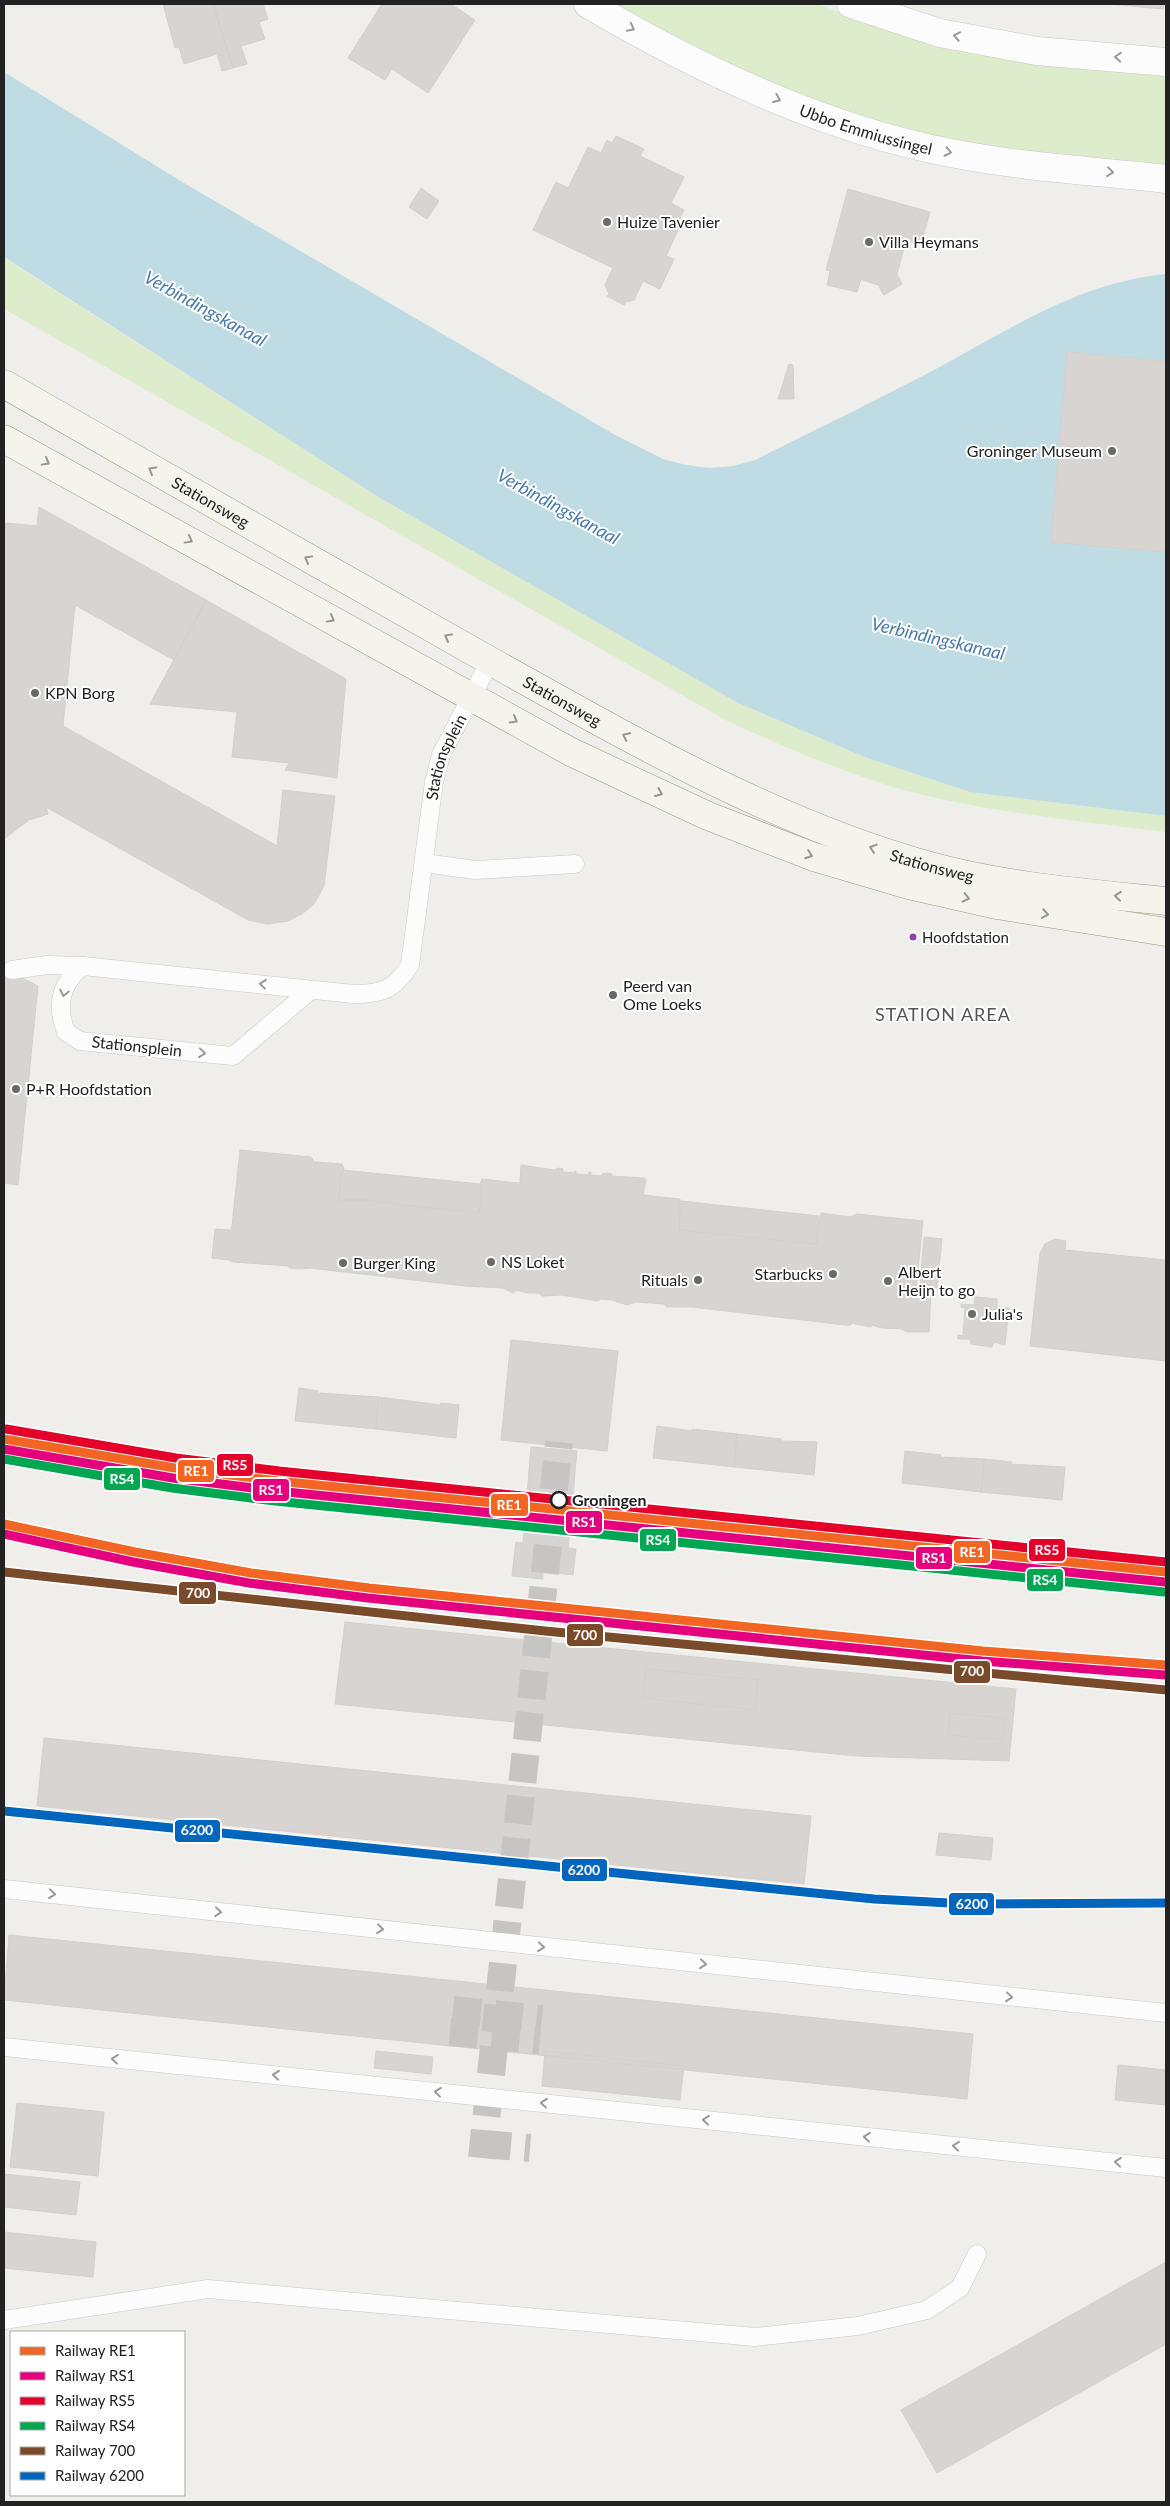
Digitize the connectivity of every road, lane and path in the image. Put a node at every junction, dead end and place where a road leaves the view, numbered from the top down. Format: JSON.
{"nodes":[{"id":1,"x":588,"y":4,"type":"edge"},
{"id":2,"x":851,"y":4,"type":"edge"},
{"id":3,"x":1166,"y":62,"type":"edge"},
{"id":4,"x":1166,"y":178,"type":"edge"},
{"id":5,"x":4,"y":384,"type":"edge"},
{"id":6,"x":4,"y":438,"type":"edge"},
{"id":7,"x":490,"y":661,"type":"junction"},
{"id":8,"x":472,"y":696,"type":"junction"},
{"id":9,"x":424,"y":863,"type":"junction"},
{"id":10,"x":575,"y":864,"type":"dead end"},
{"id":11,"x":1166,"y":901,"type":"edge"},
{"id":12,"x":1166,"y":932,"type":"edge"},
{"id":13,"x":83,"y":966,"type":"junction"},
{"id":14,"x":12,"y":970,"type":"dead end"},
{"id":15,"x":311,"y":990,"type":"junction"},
{"id":16,"x":4,"y":1889,"type":"edge"},
{"id":17,"x":1166,"y":2013,"type":"edge"},
{"id":18,"x":4,"y":2047,"type":"edge"},
{"id":19,"x":1166,"y":2168,"type":"edge"},
{"id":20,"x":978,"y":2254,"type":"dead end"},
{"id":21,"x":4,"y":2320,"type":"edge"}],
"edges":[{"from":1,"to":4,"type":"street","name":"Ubbo Emmiussingel","one_way":true},
{"from":3,"to":2,"type":"street","one_way":true},
{"from":7,"to":5,"type":"main road","name":"Stationsweg","one_way":true},
{"from":6,"to":8,"type":"main road","name":"Stationsweg","one_way":true},
{"from":7,"to":8,"type":"lane","name":"Stationsplein"},
{"from":11,"to":7,"type":"main road","name":"Stationsweg","one_way":true},
{"from":8,"to":9,"type":"lane","name":"Stationsplein"},
{"from":8,"to":12,"type":"main road","name":"Stationsweg","one_way":true},
{"from":9,"to":10,"type":"lane"},
{"from":9,"to":15,"type":"lane","name":"Stationsplein"},
{"from":13,"to":14,"type":"lane"},
{"from":15,"to":13,"type":"lane","name":"Stationsplein","one_way":true},
{"from":13,"to":15,"type":"lane","name":"Stationsplein","one_way":true},
{"from":16,"to":17,"type":"lane","one_way":true},
{"from":19,"to":18,"type":"lane","one_way":true},
{"from":20,"to":21,"type":"lane"}]}
